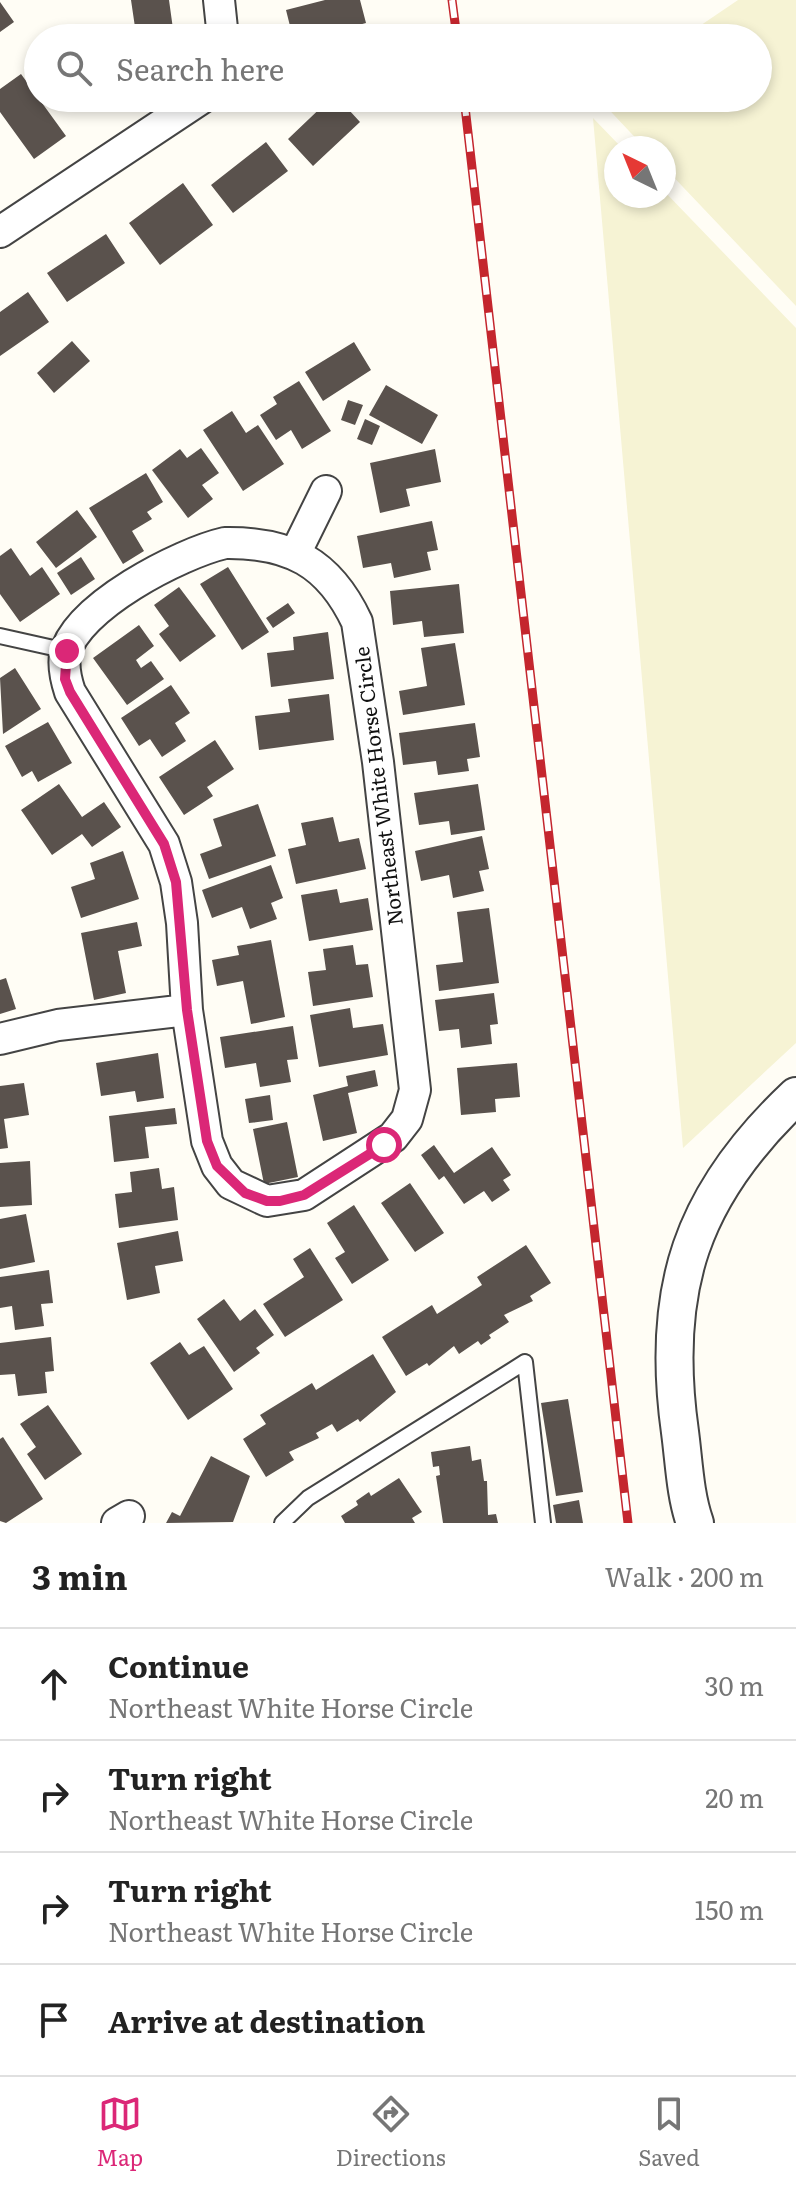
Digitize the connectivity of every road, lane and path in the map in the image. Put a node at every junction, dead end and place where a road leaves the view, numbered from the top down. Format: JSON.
{"nodes":[{"id":1,"x":219,"y":0,"type":"edge"},
{"id":2,"x":222,"y":24,"type":"edge"},
{"id":3,"x":180,"y":112,"type":"edge"},
{"id":4,"x":3,"y":224,"type":"edge"},
{"id":5,"x":326,"y":491,"type":"dead end"},
{"id":6,"x":295,"y":554,"type":"junction"},
{"id":7,"x":0,"y":636,"type":"edge"},
{"id":8,"x":67,"y":651,"type":"junction"},
{"id":9,"x":187,"y":1010,"type":"junction"},
{"id":10,"x":0,"y":1039,"type":"edge"},
{"id":11,"x":796,"y":1096,"type":"edge"},
{"id":12,"x":282,"y":1523,"type":"edge"},
{"id":13,"x":543,"y":1523,"type":"edge"},
{"id":14,"x":695,"y":1523,"type":"edge"}],
"edges":[{"from":1,"to":2,"type":"street"},
{"from":3,"to":4,"type":"street"},
{"from":5,"to":6,"type":"street"},
{"from":6,"to":8,"type":"street","name":"Northeast White Horse Circle"},
{"from":6,"to":9,"type":"street","name":"Northeast White Horse Circle"},
{"from":7,"to":8,"type":"lane"},
{"from":8,"to":9,"type":"street","name":"Northeast White Horse Circle"},
{"from":9,"to":10,"type":"street"},
{"from":11,"to":14,"type":"street"},
{"from":12,"to":13,"type":"lane"}]}
